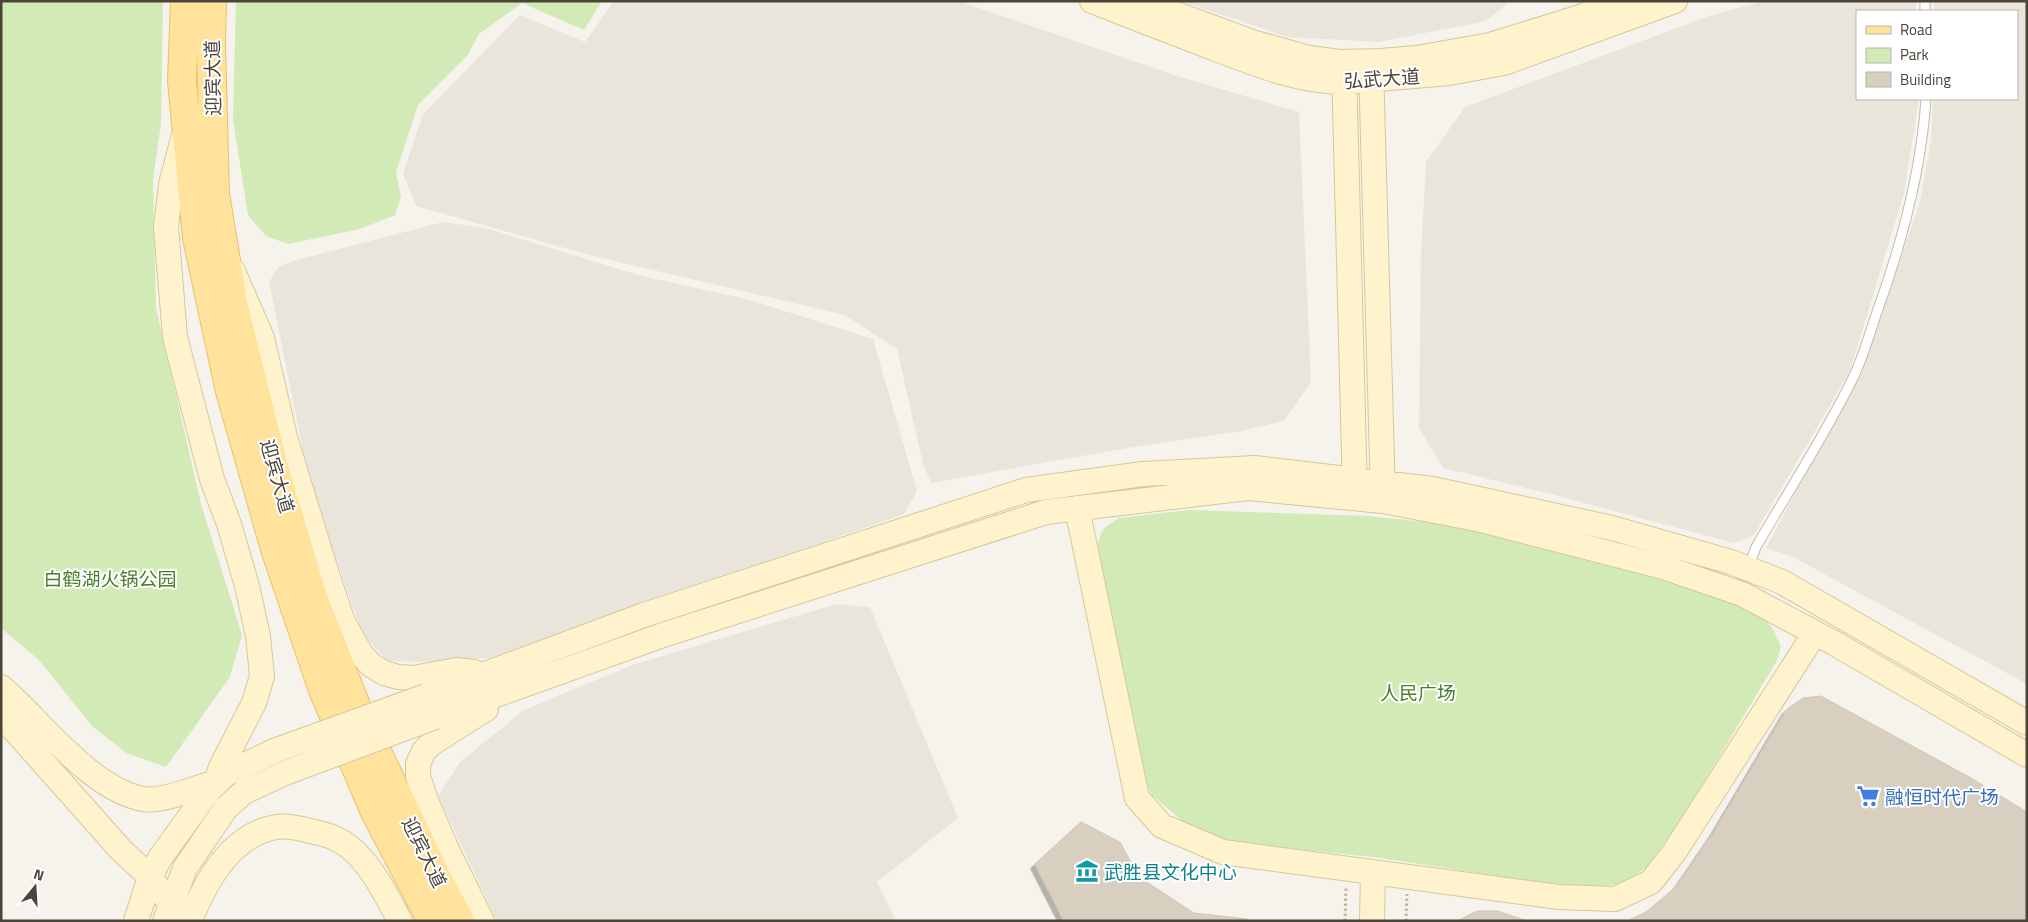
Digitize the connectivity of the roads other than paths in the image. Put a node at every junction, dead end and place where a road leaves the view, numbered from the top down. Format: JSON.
{"nodes":[{"id":1,"x":185,"y":1,"type":"edge"},
{"id":2,"x":212,"y":1,"type":"edge"},
{"id":3,"x":1092,"y":1,"type":"edge"},
{"id":4,"x":1141,"y":1,"type":"edge"},
{"id":5,"x":1624,"y":1,"type":"edge"},
{"id":6,"x":1675,"y":1,"type":"edge"},
{"id":7,"x":1371,"y":71,"type":"junction"},
{"id":8,"x":1344,"y":72,"type":"junction"},
{"id":9,"x":1926,"y":100,"type":"edge"},
{"id":10,"x":186,"y":127,"type":"junction"},
{"id":11,"x":225,"y":253,"type":"junction"},
{"id":12,"x":1355,"y":489,"type":"junction"},
{"id":13,"x":1383,"y":492,"type":"junction"},
{"id":14,"x":1076,"y":508,"type":"junction"},
{"id":15,"x":1748,"y":568,"type":"junction"},
{"id":16,"x":1816,"y":632,"type":"junction"},
{"id":17,"x":485,"y":674,"type":"junction"},
{"id":18,"x":1,"y":686,"type":"edge"},
{"id":19,"x":504,"y":692,"type":"junction"},
{"id":20,"x":431,"y":706,"type":"junction"},
{"id":21,"x":1,"y":714,"type":"edge"},
{"id":22,"x":2027,"y":724,"type":"edge"},
{"id":23,"x":2027,"y":755,"type":"edge"},
{"id":24,"x":216,"y":782,"type":"junction"},
{"id":25,"x":1389,"y":874,"type":"junction"},
{"id":26,"x":150,"y":877,"type":"junction"},
{"id":27,"x":168,"y":912,"type":"edge"},
{"id":28,"x":136,"y":921,"type":"edge"},
{"id":29,"x":190,"y":921,"type":"edge"},
{"id":30,"x":400,"y":921,"type":"edge"},
{"id":31,"x":432,"y":921,"type":"edge"},
{"id":32,"x":460,"y":921,"type":"edge"},
{"id":33,"x":482,"y":921,"type":"edge"},
{"id":34,"x":1372,"y":921,"type":"edge"},
{"id":35,"x":1386,"y":921,"type":"edge"}],
"edges":[{"from":1,"to":10,"type":"main road","name":"迎宾大道"},
{"from":2,"to":11,"type":"main road","name":"迎宾大道"},
{"from":3,"to":8,"type":"main road","name":"弘武大道"},
{"from":4,"to":8,"type":"main road","name":"弘武大道"},
{"from":5,"to":7,"type":"main road","name":"弘武大道"},
{"from":6,"to":7,"type":"main road","name":"弘武大道"},
{"from":7,"to":8,"type":"main road","name":"弘武大道"},
{"from":7,"to":13,"type":"main road"},
{"from":8,"to":12,"type":"main road"},
{"from":9,"to":15,"type":"lane"},
{"from":10,"to":24,"type":"main road"},
{"from":10,"to":31,"type":"main road","name":"迎宾大道"},
{"from":11,"to":17,"type":"main road"},
{"from":11,"to":32,"type":"main road","name":"迎宾大道"},
{"from":12,"to":13,"type":"main road"},
{"from":12,"to":14,"type":"main road"},
{"from":12,"to":17,"type":"main road"},
{"from":13,"to":15,"type":"main road"},
{"from":13,"to":16,"type":"main road"},
{"from":14,"to":19,"type":"main road"},
{"from":14,"to":25,"type":"main road"},
{"from":15,"to":22,"type":"main road"},
{"from":16,"to":23,"type":"main road"},
{"from":16,"to":25,"type":"main road"},
{"from":17,"to":20,"type":"main road"},
{"from":18,"to":24,"type":"main road"},
{"from":19,"to":20,"type":"main road"},
{"from":19,"to":33,"type":"main road"},
{"from":20,"to":24,"type":"main road","bridge":true},
{"from":20,"to":27,"type":"main road","bridge":true},
{"from":21,"to":26,"type":"main road"},
{"from":24,"to":26,"type":"main road"},
{"from":25,"to":34,"type":"main road"},
{"from":25,"to":35,"type":"main road"},
{"from":26,"to":27,"type":"main road"},
{"from":26,"to":28,"type":"main road"},
{"from":29,"to":30,"type":"main road"}]}
